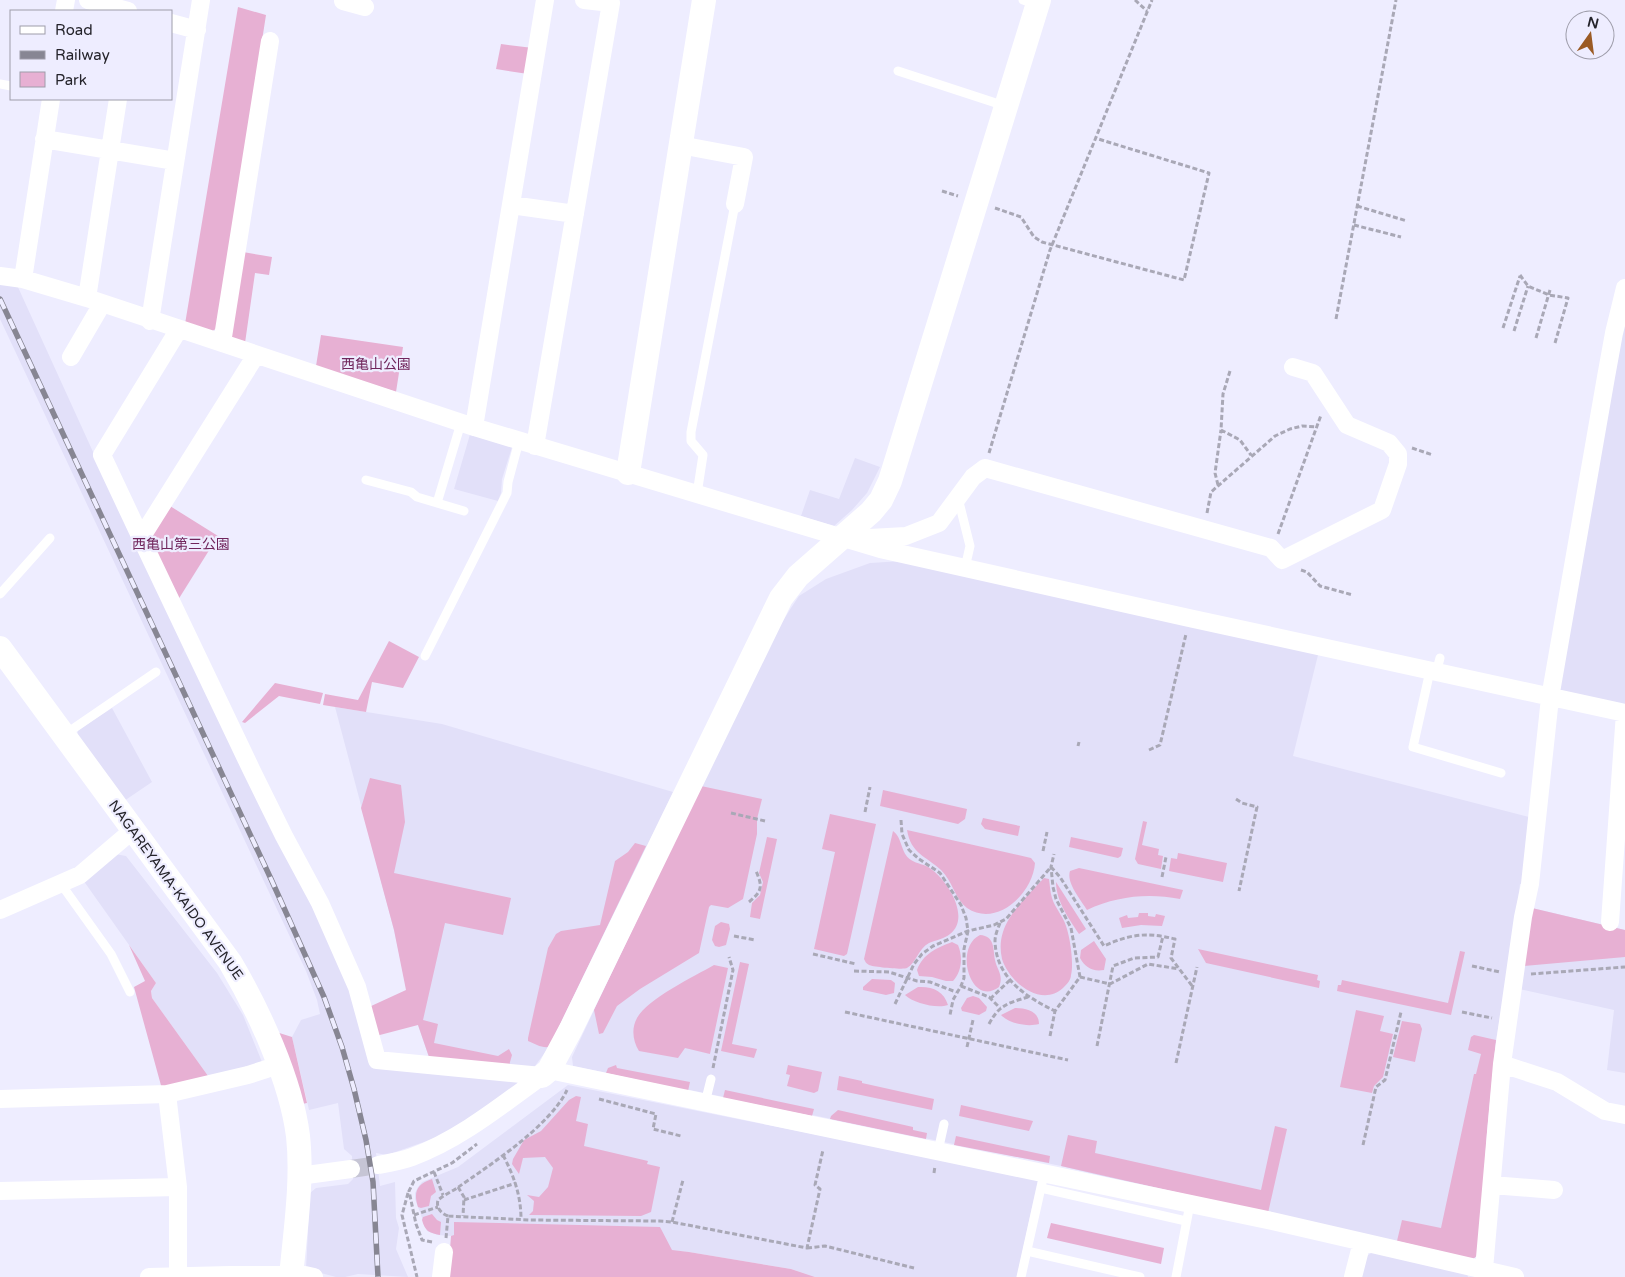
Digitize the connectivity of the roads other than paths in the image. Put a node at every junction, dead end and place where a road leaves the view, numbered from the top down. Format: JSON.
{"nodes":[{"id":1,"x":88,"y":0,"type":"edge"},
{"id":2,"x":201,"y":0,"type":"edge"},
{"id":3,"x":342,"y":0,"type":"edge"},
{"id":4,"x":544,"y":0,"type":"edge"},
{"id":5,"x":584,"y":0,"type":"edge"},
{"id":6,"x":704,"y":0,"type":"edge"},
{"id":7,"x":1034,"y":2,"type":"edge"},
{"id":8,"x":365,"y":7,"type":"dead end"},
{"id":9,"x":124,"y":10,"type":"edge"},
{"id":10,"x":172,"y":23,"type":"edge"},
{"id":11,"x":197,"y":30,"type":"junction"},
{"id":12,"x":270,"y":41,"type":"dead end"},
{"id":13,"x":898,"y":71,"type":"dead end"},
{"id":14,"x":51,"y":100,"type":"edge"},
{"id":15,"x":118,"y":100,"type":"edge"},
{"id":16,"x":1007,"y":107,"type":"junction"},
{"id":17,"x":44,"y":139,"type":"junction"},
{"id":18,"x":680,"y":146,"type":"junction"},
{"id":19,"x":109,"y":150,"type":"junction"},
{"id":20,"x":175,"y":161,"type":"junction"},
{"id":21,"x":735,"y":204,"type":"joint"},
{"id":22,"x":511,"y":205,"type":"junction"},
{"id":23,"x":575,"y":214,"type":"junction"},
{"id":24,"x":0,"y":276,"type":"edge"},
{"id":25,"x":22,"y":279,"type":"junction"},
{"id":26,"x":1625,"y":288,"type":"edge"},
{"id":27,"x":94,"y":301,"type":"junction"},
{"id":28,"x":150,"y":321,"type":"junction"},
{"id":29,"x":179,"y":329,"type":"junction"},
{"id":30,"x":222,"y":344,"type":"junction"},
{"id":31,"x":256,"y":355,"type":"junction"},
{"id":32,"x":71,"y":357,"type":"dead end"},
{"id":33,"x":1293,"y":367,"type":"dead end"},
{"id":34,"x":468,"y":425,"type":"junction"},
{"id":35,"x":527,"y":444,"type":"junction"},
{"id":36,"x":628,"y":473,"type":"junction"},
{"id":37,"x":366,"y":480,"type":"dead end"},
{"id":38,"x":697,"y":494,"type":"junction"},
{"id":39,"x":958,"y":498,"type":"junction"},
{"id":40,"x":437,"y":503,"type":"junction"},
{"id":41,"x":464,"y":511,"type":"dead end"},
{"id":42,"x":50,"y":538,"type":"dead end"},
{"id":43,"x":141,"y":538,"type":"junction"},
{"id":44,"x":842,"y":538,"type":"junction"},
{"id":45,"x":870,"y":538,"type":"dead end"},
{"id":46,"x":965,"y":568,"type":"junction"},
{"id":47,"x":0,"y":594,"type":"edge"},
{"id":48,"x":0,"y":648,"type":"edge"},
{"id":49,"x":425,"y":656,"type":"dead end"},
{"id":50,"x":1435,"y":667,"type":"junction"},
{"id":51,"x":156,"y":672,"type":"dead end"},
{"id":52,"x":1550,"y":698,"type":"junction"},
{"id":53,"x":1625,"y":713,"type":"edge"},
{"id":54,"x":63,"y":735,"type":"junction"},
{"id":55,"x":1501,"y":773,"type":"dead end"},
{"id":56,"x":133,"y":830,"type":"junction"},
{"id":57,"x":61,"y":884,"type":"junction"},
{"id":58,"x":0,"y":910,"type":"edge"},
{"id":59,"x":1610,"y":922,"type":"dead end"},
{"id":60,"x":130,"y":992,"type":"dead end"},
{"id":61,"x":1502,"y":1064,"type":"junction"},
{"id":62,"x":279,"y":1065,"type":"junction"},
{"id":63,"x":550,"y":1079,"type":"junction"},
{"id":64,"x":711,"y":1080,"type":"road end"},
{"id":65,"x":167,"y":1094,"type":"junction"},
{"id":66,"x":0,"y":1099,"type":"edge"},
{"id":67,"x":705,"y":1102,"type":"junction"},
{"id":68,"x":1625,"y":1115,"type":"edge"},
{"id":69,"x":944,"y":1124,"type":"dead end"},
{"id":70,"x":938,"y":1151,"type":"junction"},
{"id":71,"x":378,"y":1165,"type":"tunnel mouth"},
{"id":72,"x":351,"y":1169,"type":"tunnel mouth"},
{"id":73,"x":299,"y":1176,"type":"junction"},
{"id":74,"x":1043,"y":1181,"type":"junction"},
{"id":75,"x":1492,"y":1185,"type":"junction"},
{"id":76,"x":178,"y":1187,"type":"junction"},
{"id":77,"x":1554,"y":1190,"type":"dead end"},
{"id":78,"x":0,"y":1191,"type":"edge"},
{"id":79,"x":1188,"y":1212,"type":"junction"},
{"id":80,"x":1362,"y":1242,"type":"junction"},
{"id":81,"x":444,"y":1248,"type":"road end"},
{"id":82,"x":1027,"y":1251,"type":"junction"},
{"id":83,"x":1484,"y":1269,"type":"junction"},
{"id":84,"x":178,"y":1276,"type":"edge"},
{"id":85,"x":149,"y":1277,"type":"edge"},
{"id":86,"x":299,"y":1277,"type":"edge"},
{"id":87,"x":441,"y":1277,"type":"edge"},
{"id":88,"x":1021,"y":1277,"type":"edge"},
{"id":89,"x":1140,"y":1277,"type":"edge"},
{"id":90,"x":1176,"y":1277,"type":"edge"},
{"id":91,"x":1353,"y":1277,"type":"edge"},
{"id":92,"x":1515,"y":1277,"type":"edge"}],
"edges":[{"from":1,"to":9,"type":"street"},
{"from":2,"to":11,"type":"street"},
{"from":3,"to":8,"type":"street"},
{"from":4,"to":22,"type":"street"},
{"from":5,"to":23,"type":"street"},
{"from":6,"to":18,"type":"street"},
{"from":7,"to":16,"type":"street"},
{"from":10,"to":11,"type":"street"},
{"from":11,"to":20,"type":"street"},
{"from":12,"to":30,"type":"street"},
{"from":13,"to":16,"type":"lane"},
{"from":14,"to":17,"type":"street"},
{"from":15,"to":19,"type":"street"},
{"from":16,"to":44,"type":"street"},
{"from":17,"to":19,"type":"street"},
{"from":17,"to":25,"type":"street"},
{"from":18,"to":21,"type":"street"},
{"from":18,"to":36,"type":"street"},
{"from":19,"to":20,"type":"street"},
{"from":19,"to":27,"type":"street"},
{"from":20,"to":28,"type":"street"},
{"from":21,"to":38,"type":"lane"},
{"from":22,"to":23,"type":"street"},
{"from":22,"to":34,"type":"street"},
{"from":23,"to":35,"type":"street"},
{"from":24,"to":25,"type":"street"},
{"from":25,"to":27,"type":"street"},
{"from":26,"to":52,"type":"street"},
{"from":27,"to":28,"type":"street"},
{"from":27,"to":32,"type":"street"},
{"from":28,"to":29,"type":"street"},
{"from":29,"to":30,"type":"street"},
{"from":29,"to":43,"type":"street"},
{"from":30,"to":31,"type":"street"},
{"from":31,"to":34,"type":"street"},
{"from":31,"to":43,"type":"street"},
{"from":33,"to":39,"type":"street"},
{"from":34,"to":35,"type":"street"},
{"from":34,"to":40,"type":"lane"},
{"from":35,"to":36,"type":"street"},
{"from":35,"to":49,"type":"lane"},
{"from":36,"to":38,"type":"street"},
{"from":37,"to":40,"type":"lane"},
{"from":38,"to":44,"type":"street"},
{"from":39,"to":45,"type":"street"},
{"from":39,"to":46,"type":"lane"},
{"from":40,"to":41,"type":"lane"},
{"from":42,"to":47,"type":"lane"},
{"from":43,"to":63,"type":"street"},
{"from":44,"to":46,"type":"street"},
{"from":44,"to":63,"type":"street"},
{"from":46,"to":50,"type":"street"},
{"from":48,"to":54,"type":"street","name":"NAGAREYAMA-KAIDO AVENUE"},
{"from":50,"to":52,"type":"street"},
{"from":50,"to":55,"type":"lane"},
{"from":51,"to":54,"type":"lane"},
{"from":52,"to":53,"type":"street"},
{"from":52,"to":61,"type":"street"},
{"from":53,"to":59,"type":"street"},
{"from":54,"to":56,"type":"street","name":"NAGAREYAMA-KAIDO AVENUE"},
{"from":56,"to":57,"type":"street"},
{"from":56,"to":62,"type":"street","name":"NAGAREYAMA-KAIDO AVENUE"},
{"from":57,"to":58,"type":"street"},
{"from":57,"to":60,"type":"lane"},
{"from":61,"to":68,"type":"street"},
{"from":61,"to":75,"type":"street"},
{"from":62,"to":65,"type":"street"},
{"from":62,"to":73,"type":"street","name":"NAGAREYAMA-KAIDO AVENUE"},
{"from":63,"to":67,"type":"street"},
{"from":63,"to":71,"type":"street"},
{"from":64,"to":67,"type":"lane"},
{"from":65,"to":66,"type":"street"},
{"from":65,"to":76,"type":"street"},
{"from":67,"to":70,"type":"street"},
{"from":69,"to":70,"type":"lane"},
{"from":70,"to":74,"type":"street"},
{"from":72,"to":73,"type":"street"},
{"from":73,"to":86,"type":"street","name":"NAGAREYAMA-KAIDO AVENUE"},
{"from":74,"to":79,"type":"street"},
{"from":74,"to":82,"type":"lane"},
{"from":75,"to":77,"type":"street"},
{"from":75,"to":83,"type":"street"},
{"from":76,"to":78,"type":"street"},
{"from":76,"to":84,"type":"street"},
{"from":79,"to":80,"type":"street"},
{"from":79,"to":90,"type":"lane"},
{"from":80,"to":83,"type":"street"},
{"from":80,"to":91,"type":"street"},
{"from":81,"to":87,"type":"street"},
{"from":82,"to":88,"type":"lane"},
{"from":82,"to":89,"type":"lane"},
{"from":83,"to":92,"type":"street"},
{"from":84,"to":85,"type":"street"},
{"from":84,"to":86,"type":"street"}]}
